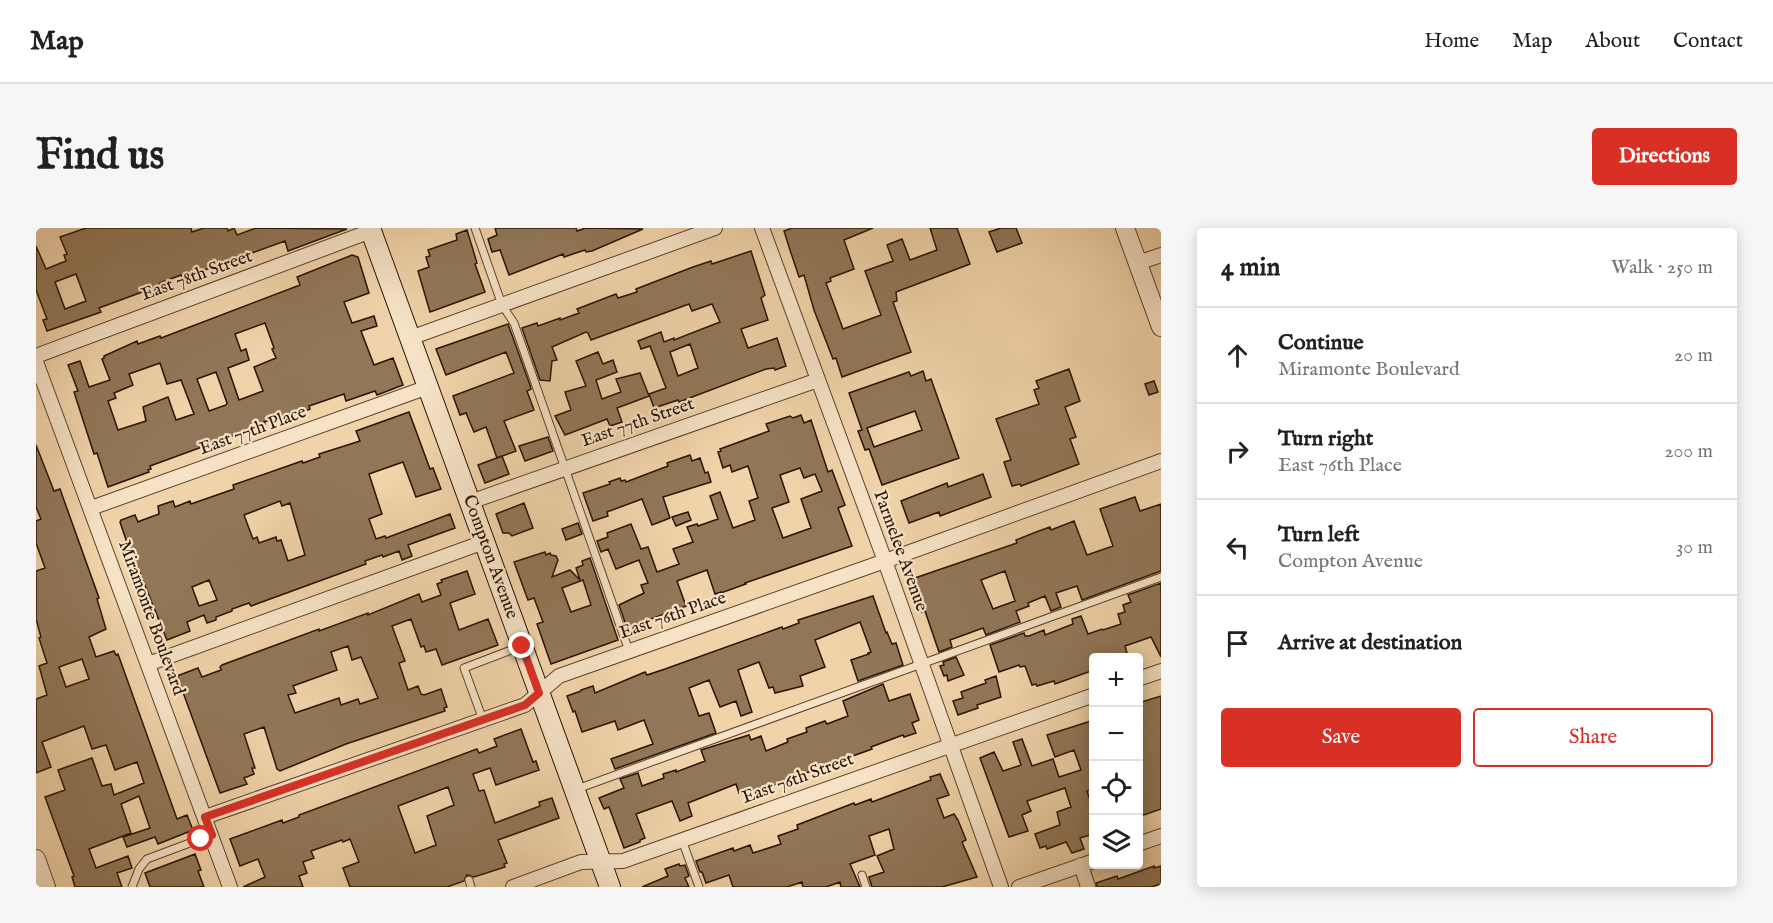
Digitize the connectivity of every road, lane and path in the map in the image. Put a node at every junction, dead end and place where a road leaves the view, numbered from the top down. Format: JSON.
{"nodes":[{"id":1,"x":475,"y":228,"type":"edge"},
{"id":2,"x":715,"y":228,"type":"edge"},
{"id":3,"x":762,"y":228,"type":"edge"},
{"id":4,"x":1125,"y":228,"type":"edge"},
{"id":5,"x":370,"y":230,"type":"edge"},
{"id":6,"x":1161,"y":255,"type":"edge"},
{"id":7,"x":1138,"y":263,"type":"junction"},
{"id":8,"x":502,"y":305,"type":"junction"},
{"id":9,"x":1161,"y":327,"type":"edge"},
{"id":10,"x":410,"y":338,"type":"junction"},
{"id":11,"x":36,"y":356,"type":"edge"},
{"id":12,"x":36,"y":362,"type":"edge"},
{"id":13,"x":818,"y":380,"type":"junction"},
{"id":14,"x":428,"y":387,"type":"junction"},
{"id":15,"x":1161,"y":461,"type":"edge"},
{"id":16,"x":565,"y":468,"type":"junction"},
{"id":17,"x":470,"y":502,"type":"junction"},
{"id":18,"x":91,"y":508,"type":"junction"},
{"id":19,"x":484,"y":542,"type":"junction"},
{"id":20,"x":885,"y":561,"type":"junction"},
{"id":21,"x":1161,"y":577,"type":"edge"},
{"id":22,"x":522,"y":646,"type":"junction"},
{"id":23,"x":629,"y":651,"type":"junction"},
{"id":24,"x":148,"y":664,"type":"junction"},
{"id":25,"x":922,"y":665,"type":"junction"},
{"id":26,"x":1161,"y":671,"type":"edge"},
{"id":27,"x":1143,"y":677,"type":"edge"},
{"id":28,"x":539,"y":693,"type":"junction"},
{"id":29,"x":1089,"y":696,"type":"edge"},
{"id":30,"x":483,"y":720,"type":"junction"},
{"id":31,"x":950,"y":744,"type":"junction"},
{"id":32,"x":575,"y":790,"type":"junction"},
{"id":33,"x":205,"y":817,"type":"junction"},
{"id":34,"x":212,"y":835,"type":"junction"},
{"id":35,"x":1161,"y":836,"type":"edge"},
{"id":36,"x":682,"y":840,"type":"junction"},
{"id":37,"x":1143,"y":842,"type":"edge"},
{"id":38,"x":36,"y":859,"type":"edge"},
{"id":39,"x":601,"y":861,"type":"junction"},
{"id":40,"x":1087,"y":863,"type":"edge"},
{"id":41,"x":862,"y":875,"type":"dead end"},
{"id":42,"x":46,"y":887,"type":"edge"},
{"id":43,"x":132,"y":887,"type":"edge"},
{"id":44,"x":230,"y":887,"type":"edge"},
{"id":45,"x":513,"y":887,"type":"edge"},
{"id":46,"x":610,"y":887,"type":"edge"},
{"id":47,"x":699,"y":887,"type":"edge"},
{"id":48,"x":866,"y":887,"type":"edge"},
{"id":49,"x":1000,"y":887,"type":"edge"},
{"id":50,"x":1019,"y":887,"type":"edge"},
{"id":51,"x":1088,"y":887,"type":"edge"}],
"edges":[{"from":1,"to":8,"type":"lane"},
{"from":2,"to":8,"type":"street"},
{"from":3,"to":13,"type":"street","name":"Parmelee Avenue"},
{"from":4,"to":7,"type":"street"},
{"from":5,"to":10,"type":"main road","name":"Compton Avenue"},
{"from":5,"to":11,"type":"street","name":"East 78th Street"},
{"from":6,"to":7,"type":"street"},
{"from":7,"to":9,"type":"street"},
{"from":8,"to":10,"type":"street"},
{"from":8,"to":16,"type":"lane"},
{"from":10,"to":14,"type":"main road","name":"Compton Avenue"},
{"from":12,"to":18,"type":"street","name":"Miramonte Boulevard"},
{"from":13,"to":16,"type":"street","name":"East 77th Street"},
{"from":13,"to":20,"type":"street","name":"Parmelee Avenue"},
{"from":14,"to":17,"type":"main road","name":"Compton Avenue"},
{"from":14,"to":18,"type":"street","name":"East 77th Place"},
{"from":15,"to":20,"type":"street","name":"East 76th Place"},
{"from":16,"to":17,"type":"street","name":"East 77th Street"},
{"from":16,"to":23,"type":"lane"},
{"from":17,"to":19,"type":"main road","name":"Compton Avenue"},
{"from":18,"to":24,"type":"street","name":"Miramonte Boulevard"},
{"from":19,"to":22,"type":"main road","name":"Compton Avenue"},
{"from":19,"to":24,"type":"street"},
{"from":20,"to":23,"type":"street","name":"East 76th Place"},
{"from":20,"to":25,"type":"street","name":"Parmelee Avenue"},
{"from":21,"to":25,"type":"lane"},
{"from":22,"to":28,"type":"main road","name":"Compton Avenue"},
{"from":22,"to":30,"type":"lane"},
{"from":23,"to":28,"type":"street","name":"East 76th Place"},
{"from":24,"to":33,"type":"street","name":"Miramonte Boulevard"},
{"from":25,"to":31,"type":"street","name":"Parmelee Avenue"},
{"from":25,"to":32,"type":"lane"},
{"from":26,"to":27,"type":"street"},
{"from":28,"to":30,"type":"street","name":"East 76th Place"},
{"from":28,"to":32,"type":"main road","name":"Compton Avenue"},
{"from":29,"to":31,"type":"street","name":"East 76th Street"},
{"from":30,"to":33,"type":"street","name":"East 76th Place"},
{"from":31,"to":36,"type":"street","name":"East 76th Street"},
{"from":31,"to":49,"type":"street","name":"Parmelee Avenue"},
{"from":32,"to":39,"type":"main road","name":"Compton Avenue"},
{"from":33,"to":34,"type":"street","name":"Miramonte Boulevard"},
{"from":34,"to":43,"type":"lane"},
{"from":34,"to":44,"type":"street","name":"Miramonte Boulevard"},
{"from":35,"to":37,"type":"street"},
{"from":36,"to":39,"type":"street","name":"East 76th Street"},
{"from":36,"to":47,"type":"lane"},
{"from":38,"to":42,"type":"street"},
{"from":39,"to":45,"type":"street","name":"East 76th Street"},
{"from":39,"to":46,"type":"main road","name":"Compton Avenue"},
{"from":40,"to":50,"type":"street"},
{"from":40,"to":51,"type":"street"},
{"from":41,"to":48,"type":"lane"}]}
